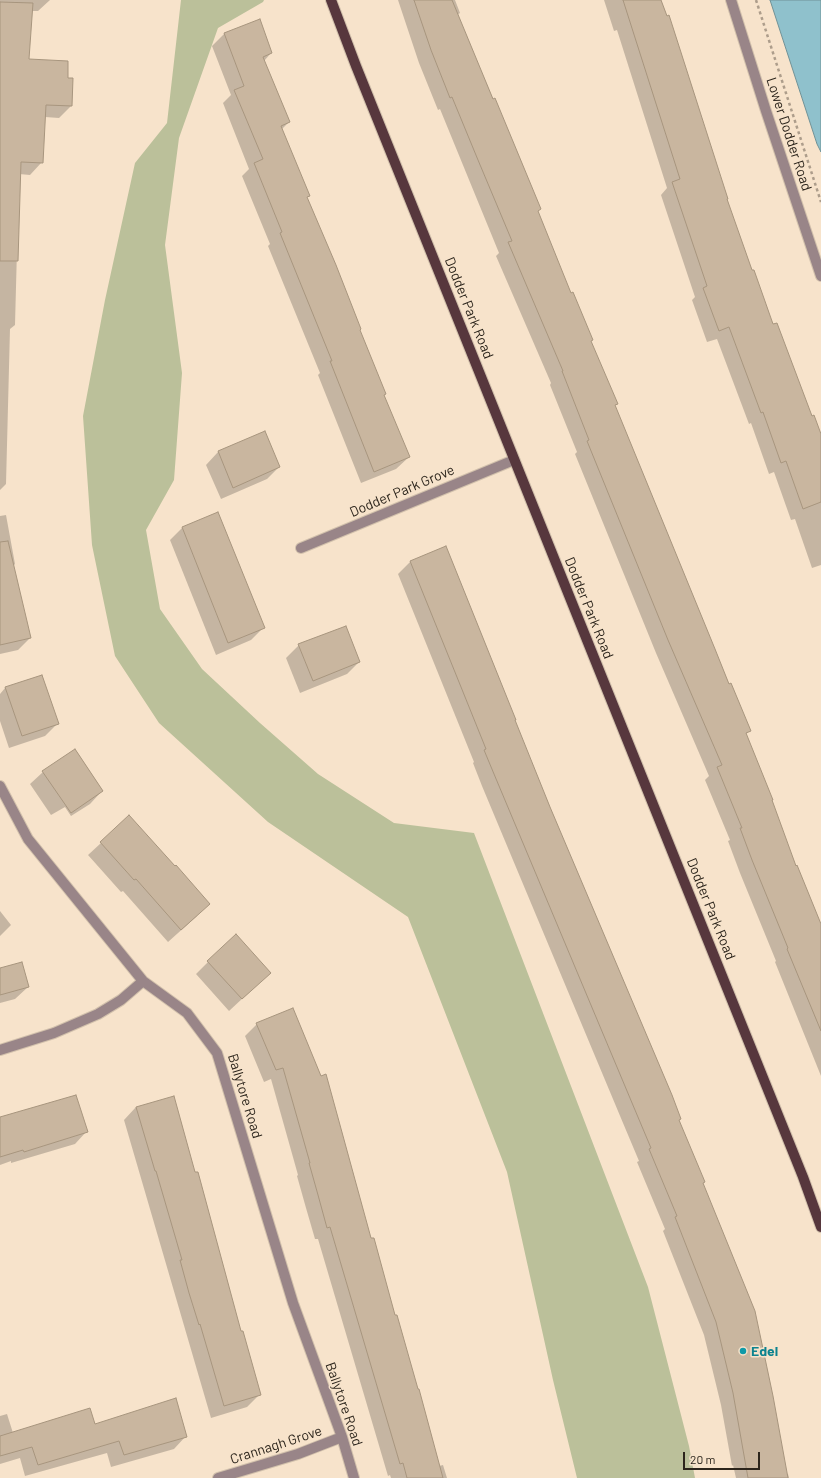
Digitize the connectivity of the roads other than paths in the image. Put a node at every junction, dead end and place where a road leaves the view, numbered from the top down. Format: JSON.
{"nodes":[{"id":1,"x":331,"y":0,"type":"edge"},
{"id":2,"x":731,"y":0,"type":"edge"},
{"id":3,"x":821,"y":276,"type":"edge"},
{"id":4,"x":514,"y":460,"type":"junction"},
{"id":5,"x":301,"y":548,"type":"dead end"},
{"id":6,"x":0,"y":786,"type":"edge"},
{"id":7,"x":143,"y":981,"type":"junction"},
{"id":8,"x":0,"y":1050,"type":"edge"},
{"id":9,"x":821,"y":1227,"type":"edge"},
{"id":10,"x":342,"y":1437,"type":"junction"},
{"id":11,"x":218,"y":1478,"type":"edge"},
{"id":12,"x":354,"y":1478,"type":"edge"}],
"edges":[{"from":1,"to":4,"type":"main road","name":"Dodder Park Road"},
{"from":2,"to":3,"type":"street","name":"Lower Dodder Road"},
{"from":4,"to":5,"type":"street","name":"Dodder Park Grove"},
{"from":4,"to":9,"type":"main road","name":"Dodder Park Road"},
{"from":6,"to":7,"type":"street","name":"Ballytore Road"},
{"from":7,"to":8,"type":"street"},
{"from":7,"to":10,"type":"street","name":"Ballytore Road"},
{"from":10,"to":11,"type":"street","name":"Crannagh Grove"},
{"from":10,"to":12,"type":"street","name":"Ballytore Road"}]}
